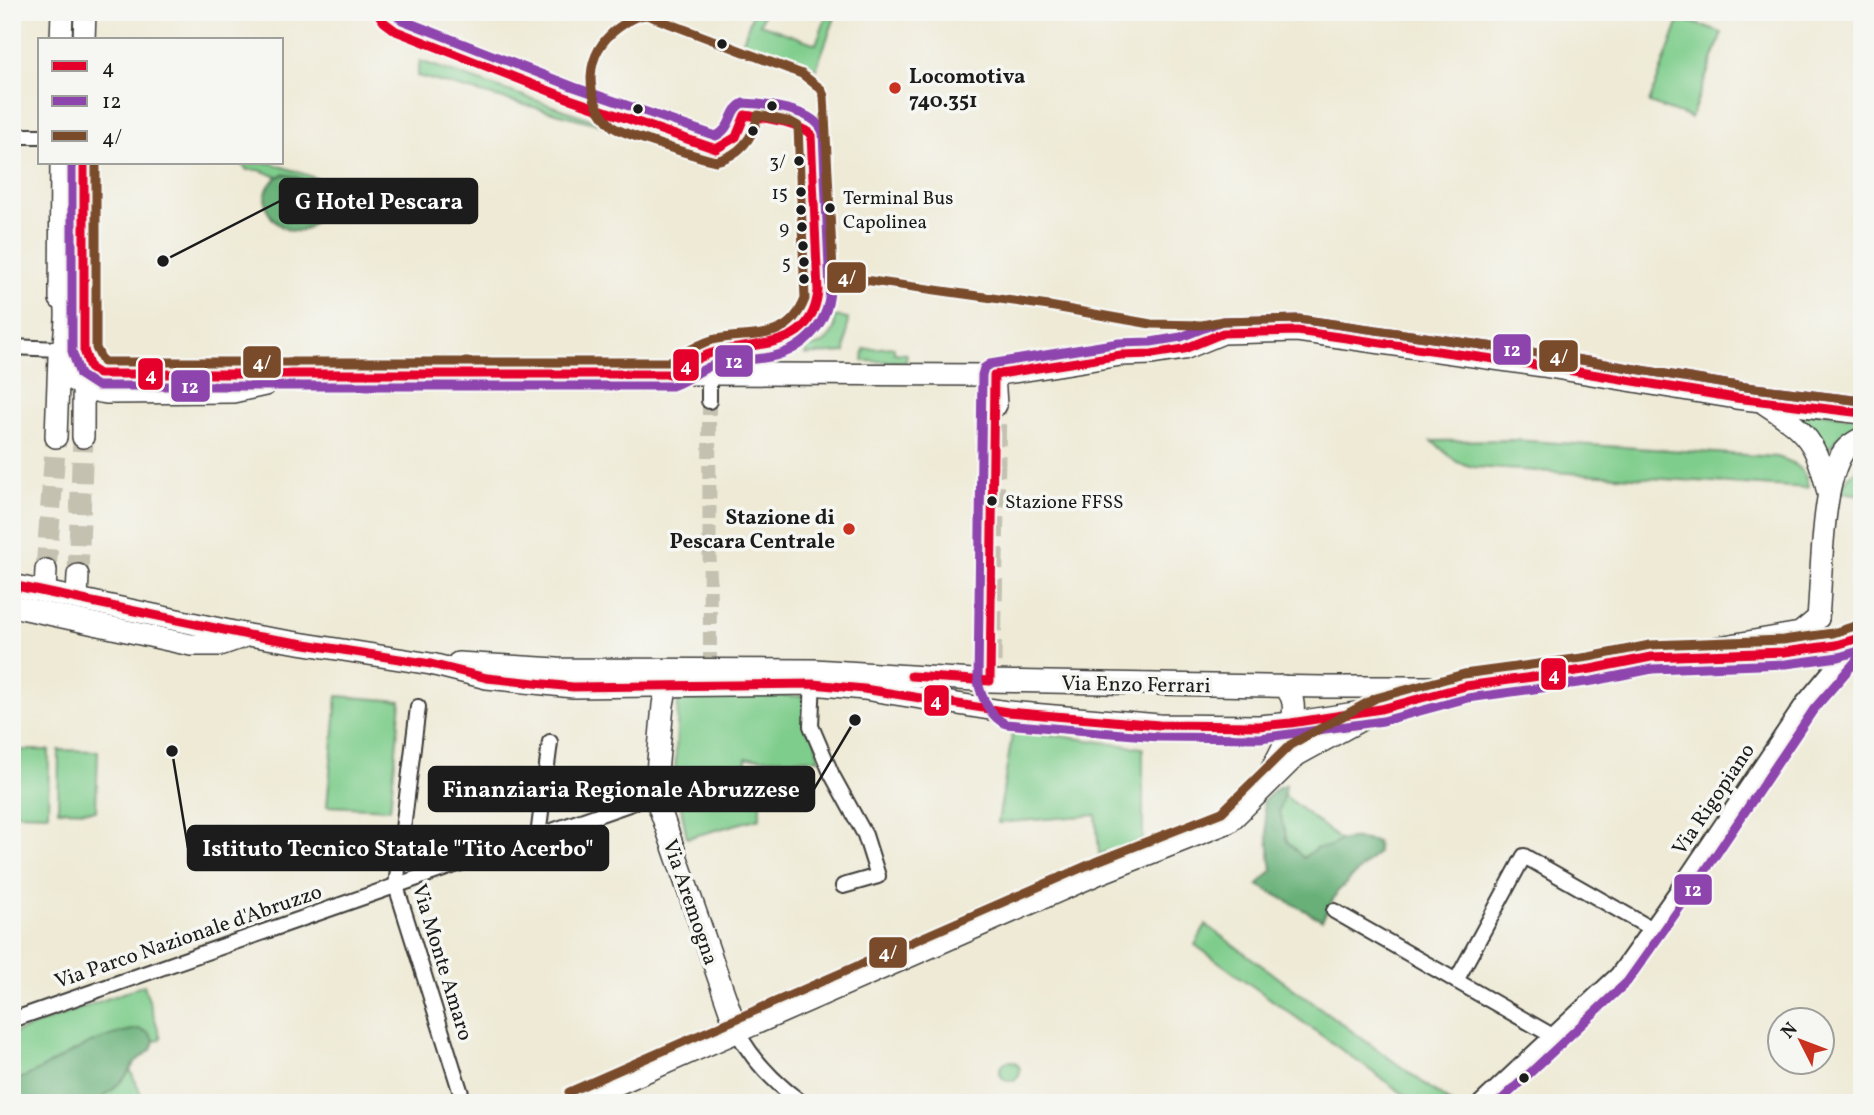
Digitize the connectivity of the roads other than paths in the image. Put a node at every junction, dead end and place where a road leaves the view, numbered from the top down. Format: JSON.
{"nodes":[{"id":1,"x":62,"y":12,"type":"edge"},
{"id":2,"x":85,"y":12,"type":"edge"},
{"id":3,"x":61,"y":38,"type":"edge"},
{"id":4,"x":84,"y":38,"type":"edge"},
{"id":5,"x":12,"y":136,"type":"edge"},
{"id":6,"x":38,"y":136,"type":"edge"},
{"id":7,"x":61,"y":164,"type":"edge"},
{"id":8,"x":84,"y":164,"type":"edge"},
{"id":9,"x":61,"y":287,"type":"junction"},
{"id":10,"x":12,"y":346,"type":"edge"},
{"id":11,"x":59,"y":349,"type":"junction"},
{"id":12,"x":84,"y":350,"type":"junction"},
{"id":13,"x":709,"y":374,"type":"junction"},
{"id":14,"x":312,"y":375,"type":"junction"},
{"id":15,"x":994,"y":375,"type":"junction"},
{"id":16,"x":83,"y":387,"type":"junction"},
{"id":17,"x":106,"y":393,"type":"junction"},
{"id":18,"x":709,"y":401,"type":"tunnel mouth"},
{"id":19,"x":1761,"y":401,"type":"junction"},
{"id":20,"x":996,"y":405,"type":"tunnel mouth"},
{"id":21,"x":1862,"y":413,"type":"edge"},
{"id":22,"x":84,"y":415,"type":"junction"},
{"id":23,"x":83,"y":437,"type":"tunnel mouth"},
{"id":24,"x":56,"y":438,"type":"tunnel mouth"},
{"id":25,"x":1862,"y":438,"type":"edge"},
{"id":26,"x":1828,"y":495,"type":"junction"},
{"id":27,"x":47,"y":570,"type":"tunnel mouth"},
{"id":28,"x":78,"y":575,"type":"tunnel mouth"},
{"id":29,"x":12,"y":585,"type":"edge"},
{"id":30,"x":77,"y":598,"type":"junction"},
{"id":31,"x":43,"y":602,"type":"junction"},
{"id":32,"x":12,"y":606,"type":"edge"},
{"id":33,"x":1818,"y":618,"type":"junction"},
{"id":34,"x":248,"y":635,"type":"junction"},
{"id":35,"x":1862,"y":637,"type":"edge"},
{"id":36,"x":1651,"y":657,"type":"junction"},
{"id":37,"x":431,"y":664,"type":"junction"},
{"id":38,"x":680,"y":670,"type":"junction"},
{"id":39,"x":991,"y":671,"type":"junction"},
{"id":40,"x":710,"y":672,"type":"junction"},
{"id":41,"x":813,"y":677,"type":"junction"},
{"id":42,"x":1283,"y":686,"type":"junction"},
{"id":43,"x":1466,"y":686,"type":"junction"},
{"id":44,"x":665,"y":687,"type":"junction"},
{"id":45,"x":1324,"y":687,"type":"junction"},
{"id":46,"x":418,"y":707,"type":"dead end"},
{"id":47,"x":1381,"y":709,"type":"junction"},
{"id":48,"x":1008,"y":712,"type":"junction"},
{"id":49,"x":1325,"y":716,"type":"junction"},
{"id":50,"x":1291,"y":723,"type":"junction"},
{"id":51,"x":550,"y":741,"type":"dead end"},
{"id":52,"x":1258,"y":792,"type":"junction"},
{"id":53,"x":655,"y":795,"type":"junction"},
{"id":54,"x":538,"y":836,"type":"junction"},
{"id":55,"x":396,"y":886,"type":"junction"},
{"id":56,"x":843,"y":887,"type":"dead end"},
{"id":57,"x":1334,"y":911,"type":"dead end"},
{"id":58,"x":1650,"y":928,"type":"junction"},
{"id":59,"x":1456,"y":981,"type":"junction"},
{"id":60,"x":12,"y":1020,"type":"edge"},
{"id":61,"x":737,"y":1031,"type":"junction"},
{"id":62,"x":1551,"y":1035,"type":"junction"},
{"id":63,"x":464,"y":1103,"type":"edge"},
{"id":64,"x":574,"y":1103,"type":"edge"},
{"id":65,"x":802,"y":1103,"type":"edge"},
{"id":66,"x":1480,"y":1103,"type":"edge"}],
"edges":[{"from":1,"to":3,"type":"main road"},
{"from":2,"to":4,"type":"main road"},
{"from":5,"to":6,"type":"street"},
{"from":7,"to":9,"type":"main road"},
{"from":8,"to":12,"type":"main road"},
{"from":9,"to":11,"type":"main road"},
{"from":9,"to":16,"type":"main road"},
{"from":10,"to":11,"type":"street"},
{"from":11,"to":24,"type":"main road"},
{"from":12,"to":14,"type":"main road"},
{"from":12,"to":16,"type":"main road"},
{"from":13,"to":14,"type":"main road"},
{"from":13,"to":15,"type":"main road"},
{"from":13,"to":18,"type":"street"},
{"from":14,"to":17,"type":"main road"},
{"from":15,"to":19,"type":"main road"},
{"from":15,"to":20,"type":"main road"},
{"from":16,"to":17,"type":"main road"},
{"from":16,"to":22,"type":"main road"},
{"from":17,"to":22,"type":"main road"},
{"from":19,"to":21,"type":"main road"},
{"from":19,"to":26,"type":"main road"},
{"from":22,"to":23,"type":"main road"},
{"from":25,"to":26,"type":"main road"},
{"from":26,"to":33,"type":"main road"},
{"from":27,"to":31,"type":"main road"},
{"from":28,"to":30,"type":"main road"},
{"from":29,"to":31,"type":"main road"},
{"from":30,"to":31,"type":"main road","name":"Via Enzo Ferrari"},
{"from":30,"to":34,"type":"main road","name":"Via Enzo Ferrari"},
{"from":31,"to":32,"type":"main road"},
{"from":31,"to":34,"type":"main road","name":"Via Enzo Ferrari"},
{"from":33,"to":35,"type":"main road"},
{"from":33,"to":36,"type":"main road","name":"Via Enzo Ferrari"},
{"from":34,"to":37,"type":"main road","name":"Via Enzo Ferrari"},
{"from":35,"to":36,"type":"main road","name":"Via Enzo Ferrari"},
{"from":35,"to":58,"type":"street","name":"Via Rigopiano"},
{"from":36,"to":43,"type":"main road","name":"Via Enzo Ferrari"},
{"from":37,"to":38,"type":"main road","name":"Via Enzo Ferrari"},
{"from":37,"to":44,"type":"main road","name":"Via Enzo Ferrari"},
{"from":38,"to":40,"type":"main road","name":"Via Enzo Ferrari"},
{"from":38,"to":44,"type":"main road"},
{"from":39,"to":41,"type":"main road","name":"Via Enzo Ferrari"},
{"from":39,"to":42,"type":"main road","name":"Via Enzo Ferrari"},
{"from":39,"to":48,"type":"main road"},
{"from":40,"to":41,"type":"main road","name":"Via Enzo Ferrari"},
{"from":40,"to":44,"type":"main road","name":"Via Enzo Ferrari"},
{"from":41,"to":48,"type":"main road","name":"Via Enzo Ferrari"},
{"from":41,"to":56,"type":"street"},
{"from":42,"to":45,"type":"main road","name":"Via Enzo Ferrari"},
{"from":42,"to":50,"type":"main road"},
{"from":43,"to":45,"type":"main road","name":"Via Enzo Ferrari"},
{"from":43,"to":47,"type":"main road","name":"Via Enzo Ferrari"},
{"from":44,"to":53,"type":"main road","name":"Via Aremogna"},
{"from":45,"to":49,"type":"main road"},
{"from":46,"to":55,"type":"street","name":"Via Monte Amaro"},
{"from":47,"to":49,"type":"main road","name":"Via Enzo Ferrari"},
{"from":47,"to":52,"type":"main road"},
{"from":48,"to":50,"type":"main road","name":"Via Enzo Ferrari"},
{"from":49,"to":50,"type":"main road","name":"Via Enzo Ferrari"},
{"from":50,"to":52,"type":"main road"},
{"from":51,"to":54,"type":"street"},
{"from":52,"to":61,"type":"main road"},
{"from":53,"to":54,"type":"street","name":"Via Parco Nazionale d'Abruzzo"},
{"from":53,"to":61,"type":"main road","name":"Via Aremogna"},
{"from":54,"to":55,"type":"street","name":"Via Parco Nazionale d'Abruzzo"},
{"from":55,"to":60,"type":"street","name":"Via Parco Nazionale d'Abruzzo"},
{"from":55,"to":63,"type":"street","name":"Via Monte Amaro"},
{"from":57,"to":59,"type":"street"},
{"from":58,"to":59,"type":"street"},
{"from":58,"to":62,"type":"street","name":"Via Rigopiano"},
{"from":59,"to":62,"type":"street"},
{"from":61,"to":64,"type":"main road"},
{"from":61,"to":65,"type":"street"},
{"from":62,"to":66,"type":"street","name":"Via Rigopiano"}]}
